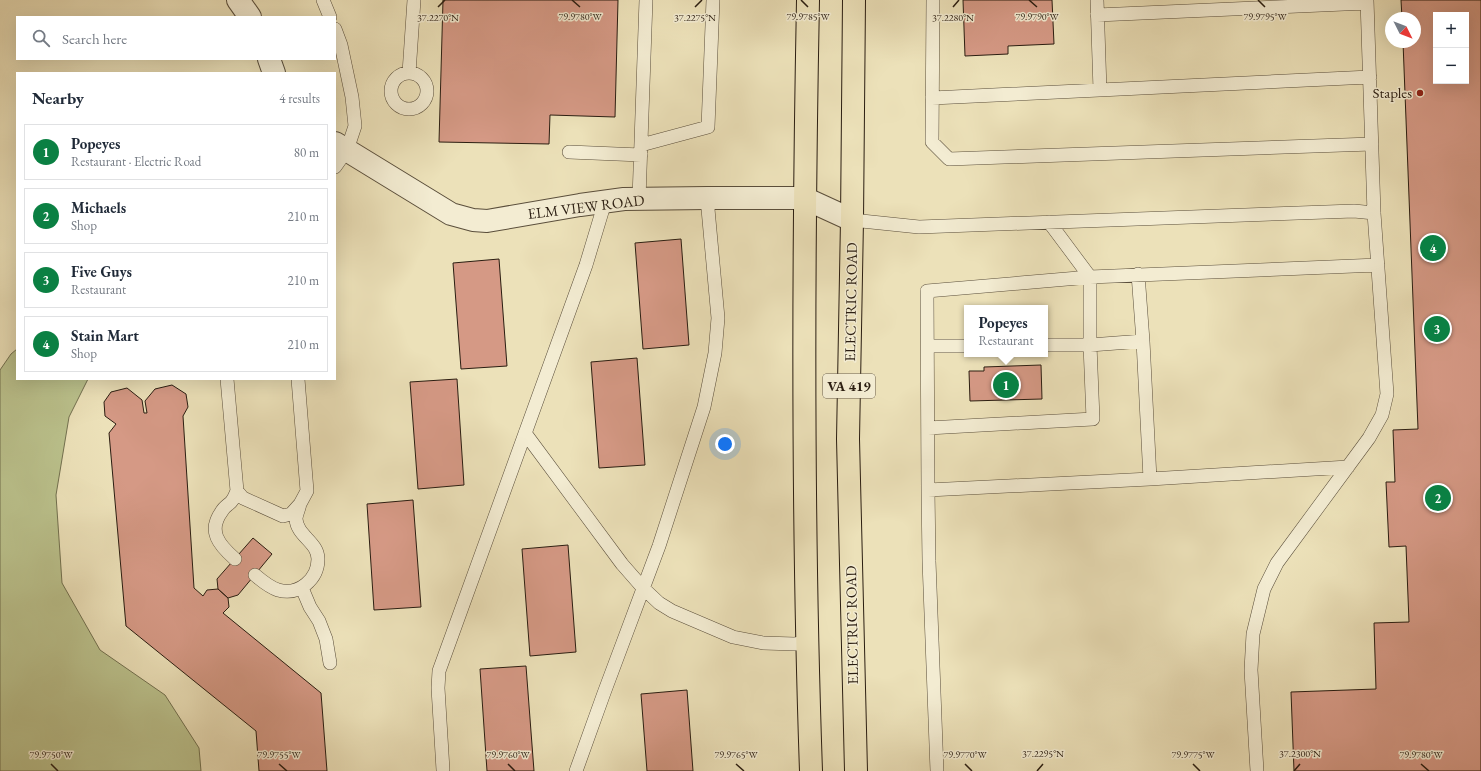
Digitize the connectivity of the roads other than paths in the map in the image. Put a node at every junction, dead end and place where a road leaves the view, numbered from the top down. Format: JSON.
{"nodes":[{"id":1,"x":238,"y":0,"type":"edge"},
{"id":2,"x":323,"y":0,"type":"edge"},
{"id":3,"x":414,"y":0,"type":"edge"},
{"id":4,"x":646,"y":0,"type":"edge"},
{"id":5,"x":713,"y":0,"type":"edge"},
{"id":6,"x":808,"y":0,"type":"edge"},
{"id":7,"x":854,"y":0,"type":"edge"},
{"id":8,"x":933,"y":0,"type":"edge"},
{"id":9,"x":1097,"y":0,"type":"edge"},
{"id":10,"x":1367,"y":2,"type":"edge"},
{"id":11,"x":1097,"y":15,"type":"junction"},
{"id":12,"x":249,"y":16,"type":"edge"},
{"id":13,"x":330,"y":16,"type":"edge"},
{"id":14,"x":336,"y":32,"type":"edge"},
{"id":15,"x":269,"y":60,"type":"edge"},
{"id":16,"x":274,"y":72,"type":"edge"},
{"id":17,"x":409,"y":74,"type":"dead end"},
{"id":18,"x":1370,"y":77,"type":"junction"},
{"id":19,"x":1100,"y":90,"type":"junction"},
{"id":20,"x":932,"y":98,"type":"junction"},
{"id":21,"x":1372,"y":144,"type":"junction"},
{"id":22,"x":641,"y":150,"type":"junction"},
{"id":23,"x":569,"y":152,"type":"dead end"},
{"id":24,"x":339,"y":153,"type":"edge"},
{"id":25,"x":707,"y":198,"type":"junction"},
{"id":26,"x":804,"y":198,"type":"junction"},
{"id":27,"x":639,"y":199,"type":"junction"},
{"id":28,"x":605,"y":202,"type":"junction"},
{"id":29,"x":1374,"y":213,"type":"junction"},
{"id":30,"x":852,"y":220,"type":"junction"},
{"id":31,"x":1049,"y":222,"type":"junction"},
{"id":32,"x":1378,"y":265,"type":"junction"},
{"id":33,"x":1138,"y":274,"type":"junction"},
{"id":34,"x":1090,"y":277,"type":"junction"},
{"id":35,"x":1143,"y":341,"type":"junction"},
{"id":36,"x":1048,"y":345,"type":"edge"},
{"id":37,"x":1090,"y":345,"type":"junction"},
{"id":38,"x":928,"y":346,"type":"junction"},
{"id":39,"x":964,"y":346,"type":"edge"},
{"id":40,"x":227,"y":380,"type":"edge"},
{"id":41,"x":298,"y":380,"type":"edge"},
{"id":42,"x":928,"y":428,"type":"junction"},
{"id":43,"x":525,"y":433,"type":"junction"},
{"id":44,"x":1348,"y":466,"type":"junction"},
{"id":45,"x":1150,"y":479,"type":"junction"},
{"id":46,"x":928,"y":490,"type":"junction"},
{"id":47,"x":236,"y":491,"type":"junction"},
{"id":48,"x":300,"y":504,"type":"junction"},
{"id":49,"x":235,"y":559,"type":"dead end"},
{"id":50,"x":255,"y":575,"type":"dead end"},
{"id":51,"x":302,"y":588,"type":"junction"},
{"id":52,"x":643,"y":588,"type":"junction"},
{"id":53,"x":807,"y":642,"type":"junction"},
{"id":54,"x":330,"y":663,"type":"dead end"},
{"id":55,"x":443,"y":770,"type":"dead end"},
{"id":56,"x":576,"y":771,"type":"edge"},
{"id":57,"x":811,"y":771,"type":"edge"},
{"id":58,"x":856,"y":771,"type":"edge"},
{"id":59,"x":937,"y":771,"type":"edge"},
{"id":60,"x":1256,"y":771,"type":"edge"}],
"edges":[{"from":1,"to":12,"type":"street"},
{"from":2,"to":13,"type":"lane"},
{"from":3,"to":17,"type":"lane"},
{"from":4,"to":22,"type":"lane"},
{"from":5,"to":22,"type":"lane"},
{"from":6,"to":26,"type":"main road","number":"VA 419"},
{"from":7,"to":30,"type":"main road","name":"ELECTRIC ROAD","number":"VA 419"},
{"from":8,"to":20,"type":"lane"},
{"from":9,"to":11,"type":"lane"},
{"from":10,"to":11,"type":"lane"},
{"from":10,"to":18,"type":"lane"},
{"from":11,"to":19,"type":"lane"},
{"from":14,"to":24,"type":"lane"},
{"from":15,"to":16,"type":"street"},
{"from":18,"to":19,"type":"lane"},
{"from":18,"to":21,"type":"lane"},
{"from":19,"to":20,"type":"lane"},
{"from":20,"to":21,"type":"lane"},
{"from":21,"to":29,"type":"lane"},
{"from":22,"to":23,"type":"lane"},
{"from":22,"to":27,"type":"lane"},
{"from":24,"to":28,"type":"street","name":"ELM VIEW ROAD"},
{"from":25,"to":26,"type":"street","name":"ELM VIEW ROAD"},
{"from":25,"to":27,"type":"street","name":"ELM VIEW ROAD"},
{"from":25,"to":52,"type":"lane"},
{"from":26,"to":30,"type":"street","name":"ELM VIEW ROAD"},
{"from":26,"to":53,"type":"main road","number":"VA 419"},
{"from":27,"to":28,"type":"street","name":"ELM VIEW ROAD"},
{"from":28,"to":43,"type":"lane"},
{"from":29,"to":31,"type":"lane"},
{"from":29,"to":32,"type":"lane"},
{"from":30,"to":31,"type":"lane"},
{"from":30,"to":58,"type":"main road","name":"ELECTRIC ROAD","number":"VA 419"},
{"from":31,"to":34,"type":"lane"},
{"from":32,"to":33,"type":"lane"},
{"from":32,"to":44,"type":"lane"},
{"from":33,"to":34,"type":"lane"},
{"from":33,"to":35,"type":"lane"},
{"from":34,"to":37,"type":"lane"},
{"from":34,"to":38,"type":"lane"},
{"from":35,"to":37,"type":"lane"},
{"from":35,"to":45,"type":"lane"},
{"from":36,"to":37,"type":"lane"},
{"from":37,"to":42,"type":"lane"},
{"from":38,"to":39,"type":"lane"},
{"from":38,"to":42,"type":"lane"},
{"from":40,"to":47,"type":"lane"},
{"from":41,"to":48,"type":"lane"},
{"from":42,"to":46,"type":"lane"},
{"from":43,"to":52,"type":"lane"},
{"from":43,"to":55,"type":"lane"},
{"from":44,"to":45,"type":"lane"},
{"from":44,"to":60,"type":"lane"},
{"from":45,"to":46,"type":"lane"},
{"from":46,"to":59,"type":"lane"},
{"from":47,"to":48,"type":"lane"},
{"from":47,"to":49,"type":"lane"},
{"from":48,"to":51,"type":"lane"},
{"from":50,"to":51,"type":"lane"},
{"from":51,"to":54,"type":"lane"},
{"from":52,"to":53,"type":"lane"},
{"from":52,"to":56,"type":"lane"},
{"from":53,"to":57,"type":"main road","number":"VA 419"}]}
